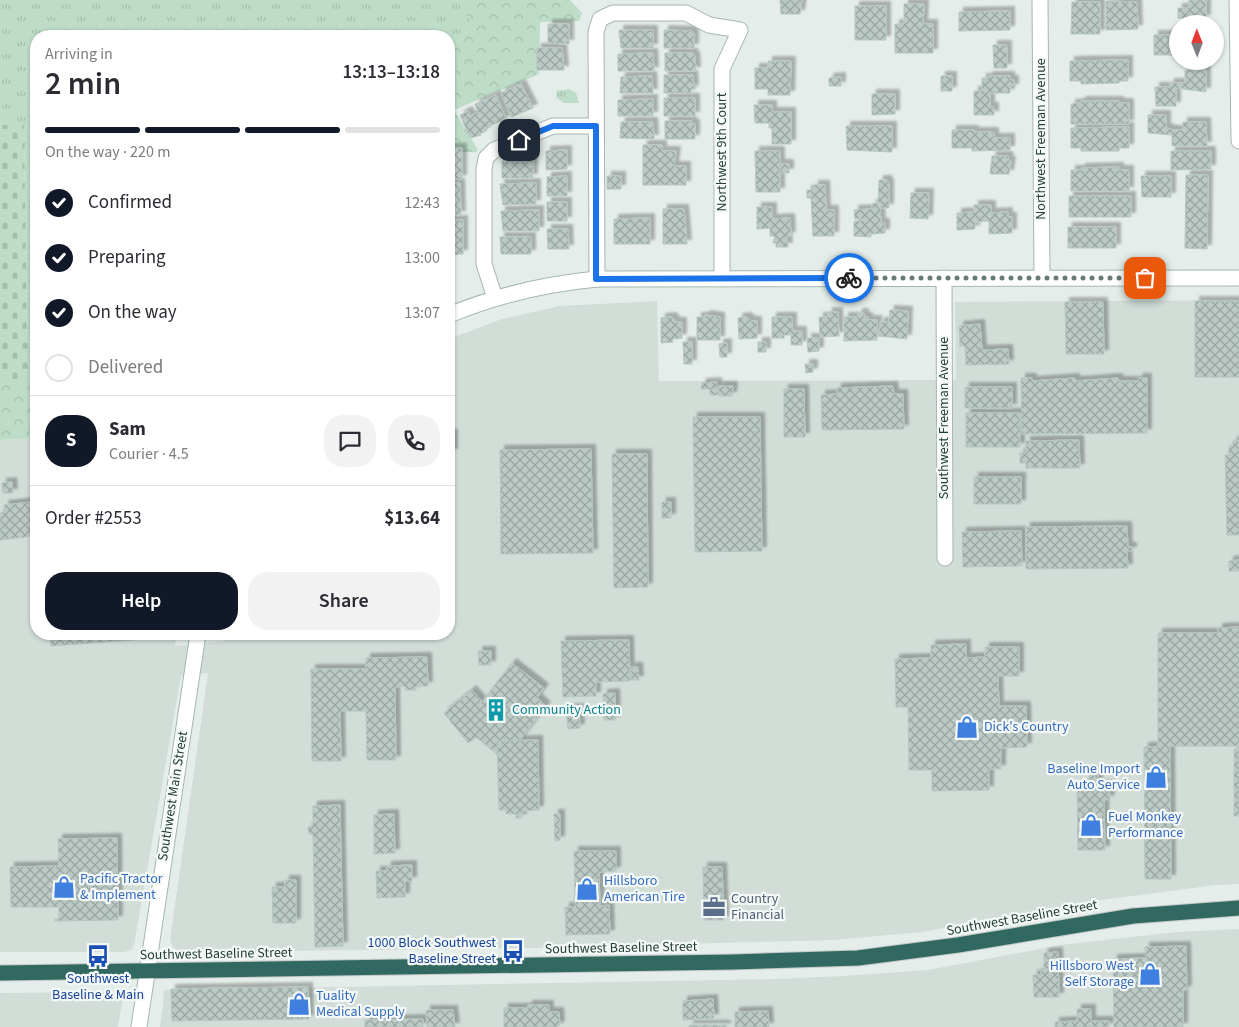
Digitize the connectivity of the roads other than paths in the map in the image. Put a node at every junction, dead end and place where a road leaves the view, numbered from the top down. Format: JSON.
{"nodes":[{"id":1,"x":1040,"y":0,"type":"edge"},
{"id":2,"x":1237,"y":0,"type":"edge"},
{"id":3,"x":596,"y":126,"type":"junction"},
{"id":4,"x":1239,"y":141,"type":"edge"},
{"id":5,"x":722,"y":278,"type":"junction"},
{"id":6,"x":944,"y":278,"type":"junction"},
{"id":7,"x":1042,"y":278,"type":"junction"},
{"id":8,"x":1239,"y":278,"type":"edge"},
{"id":9,"x":596,"y":279,"type":"junction"},
{"id":10,"x":494,"y":298,"type":"junction"},
{"id":11,"x":455,"y":312,"type":"edge"},
{"id":12,"x":945,"y":558,"type":"dead end"},
{"id":13,"x":197,"y":640,"type":"edge"},
{"id":14,"x":1239,"y":908,"type":"edge"},
{"id":15,"x":148,"y":971,"type":"junction"},
{"id":16,"x":0,"y":973,"type":"edge"},
{"id":17,"x":139,"y":1027,"type":"edge"}],
"edges":[{"from":1,"to":7,"type":"street","name":"Northwest Freeman Avenue"},
{"from":2,"to":4,"type":"street"},
{"from":3,"to":5,"type":"street","name":"Northwest 9th Court"},
{"from":3,"to":9,"type":"street"},
{"from":3,"to":10,"type":"street"},
{"from":5,"to":6,"type":"street"},
{"from":5,"to":9,"type":"street"},
{"from":6,"to":7,"type":"street"},
{"from":6,"to":12,"type":"street","name":"Southwest Freeman Avenue"},
{"from":7,"to":8,"type":"street"},
{"from":9,"to":10,"type":"street"},
{"from":10,"to":11,"type":"street"},
{"from":13,"to":15,"type":"street","name":"Southwest Main Street"},
{"from":14,"to":15,"type":"highway","name":"Southwest Baseline Street"},
{"from":15,"to":16,"type":"highway","name":"Southwest Baseline Street"},
{"from":15,"to":17,"type":"street","name":"Southwest Main Street"}]}
